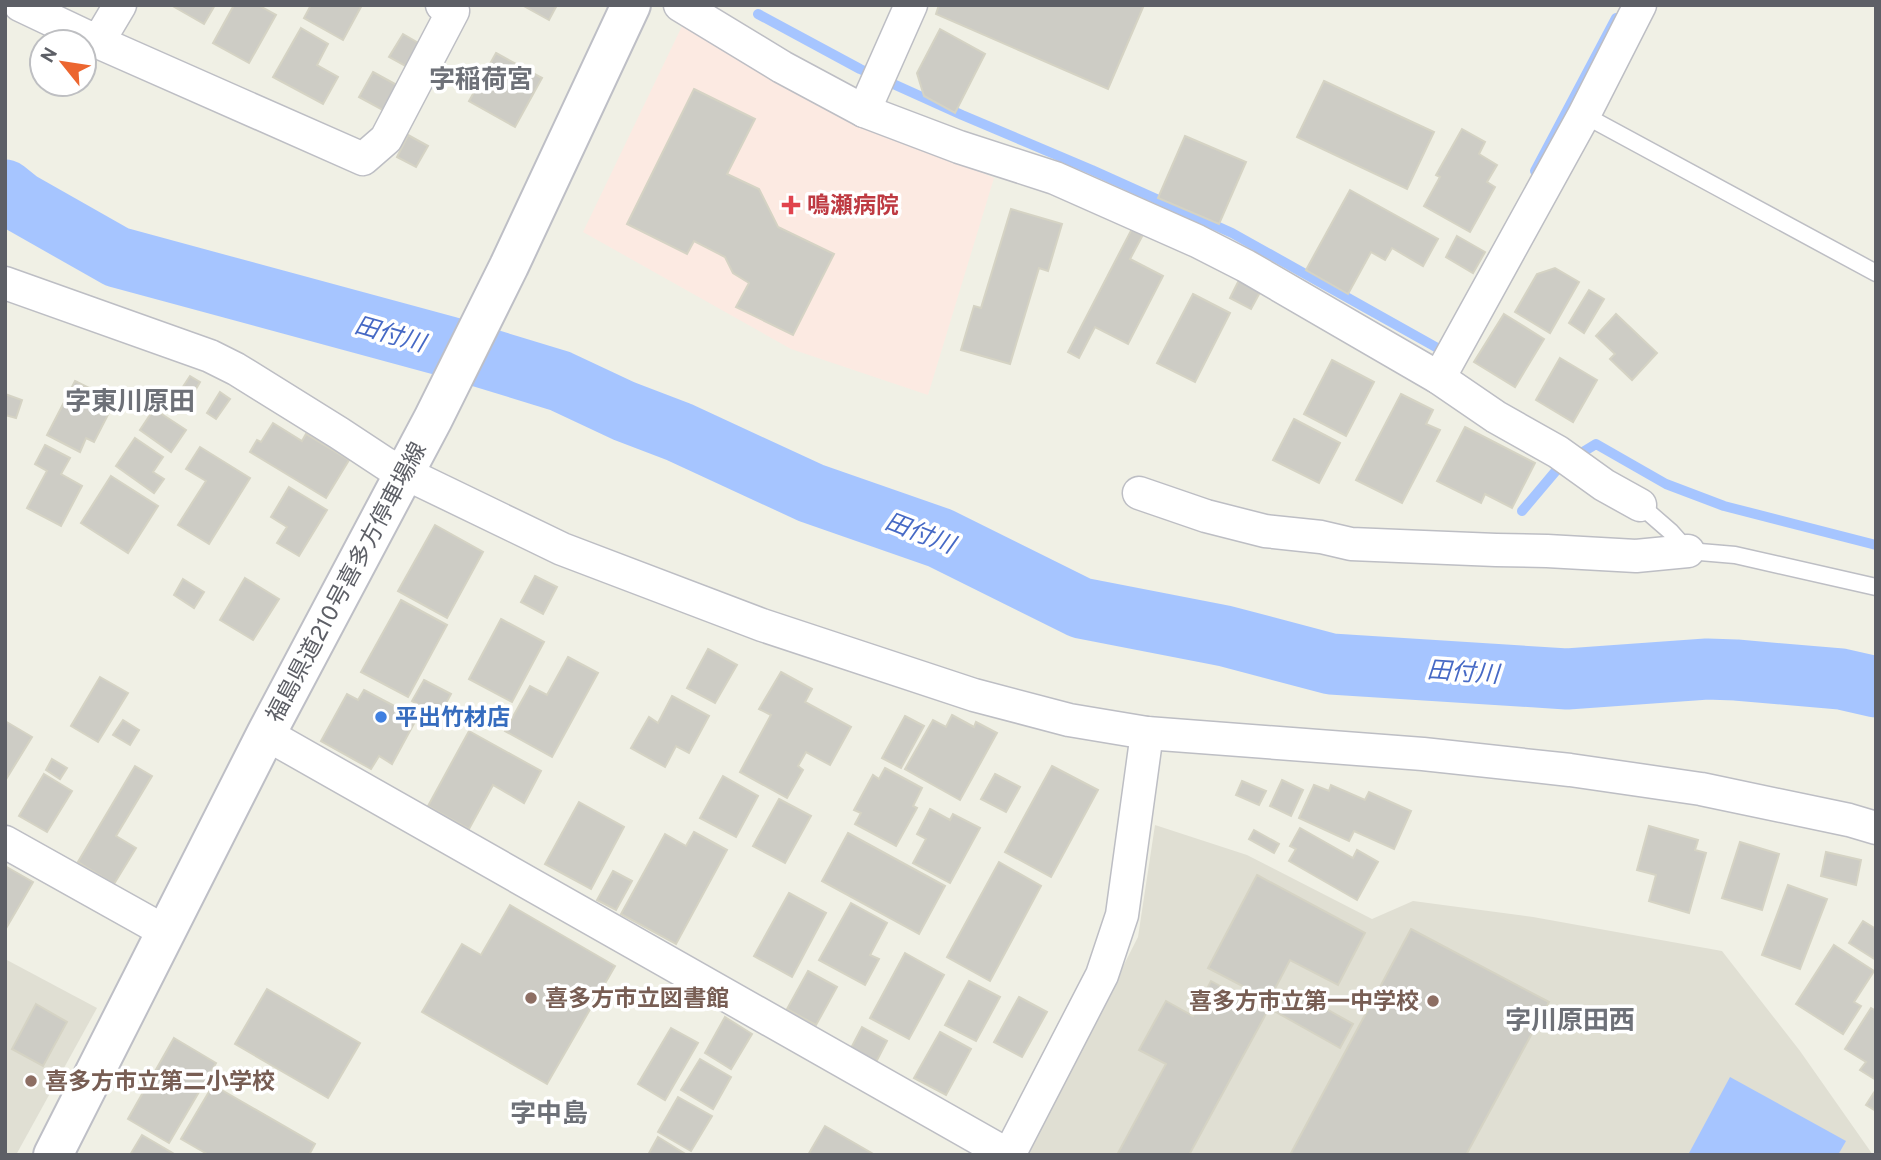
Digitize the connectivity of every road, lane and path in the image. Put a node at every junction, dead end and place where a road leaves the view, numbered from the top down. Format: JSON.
{"nodes":[{"id":1,"x":20,"y":5,"type":"edge"},
{"id":2,"x":120,"y":5,"type":"edge"},
{"id":3,"x":442,"y":5,"type":"edge"},
{"id":4,"x":631,"y":5,"type":"edge"},
{"id":5,"x":680,"y":5,"type":"edge"},
{"id":6,"x":911,"y":5,"type":"edge"},
{"id":7,"x":1640,"y":5,"type":"edge"},
{"id":8,"x":68,"y":28,"type":"edge"},
{"id":9,"x":98,"y":42,"type":"joint"},
{"id":10,"x":864,"y":111,"type":"junction"},
{"id":11,"x":1584,"y":115,"type":"junction"},
{"id":12,"x":1876,"y":273,"type":"edge"},
{"id":13,"x":5,"y":283,"type":"edge"},
{"id":14,"x":1439,"y":378,"type":"junction"},
{"id":15,"x":404,"y":473,"type":"junction"},
{"id":16,"x":1139,"y":493,"type":"dead end"},
{"id":17,"x":1640,"y":505,"type":"joint"},
{"id":18,"x":1688,"y":551,"type":"junction"},
{"id":19,"x":1876,"y":587,"type":"edge"},
{"id":20,"x":1147,"y":733,"type":"junction"},
{"id":21,"x":266,"y":734,"type":"junction"},
{"id":22,"x":1876,"y":828,"type":"edge"},
{"id":23,"x":5,"y":842,"type":"edge"},
{"id":24,"x":166,"y":932,"type":"junction"},
{"id":25,"x":53,"y":1155,"type":"edge"},
{"id":26,"x":1009,"y":1155,"type":"edge"}],
"edges":[{"from":1,"to":8,"type":"street"},
{"from":2,"to":9,"type":"street"},
{"from":3,"to":9,"type":"street"},
{"from":4,"to":15,"type":"main road","name":"福島県道210号喜多方停車場線"},
{"from":5,"to":10,"type":"street"},
{"from":6,"to":10,"type":"street"},
{"from":7,"to":11,"type":"street"},
{"from":10,"to":14,"type":"street"},
{"from":11,"to":12,"type":"lane"},
{"from":11,"to":14,"type":"street"},
{"from":13,"to":15,"type":"street"},
{"from":14,"to":17,"type":"street"},
{"from":15,"to":20,"type":"street"},
{"from":15,"to":21,"type":"main road","name":"福島県道210号喜多方停車場線"},
{"from":16,"to":18,"type":"street"},
{"from":17,"to":18,"type":"lane"},
{"from":18,"to":19,"type":"lane"},
{"from":20,"to":22,"type":"street"},
{"from":20,"to":26,"type":"street"},
{"from":21,"to":24,"type":"main road","name":"福島県道210号喜多方停車場線"},
{"from":21,"to":26,"type":"street"},
{"from":23,"to":24,"type":"street"},
{"from":24,"to":25,"type":"main road","name":"福島県道210号喜多方停車場線"}]}
